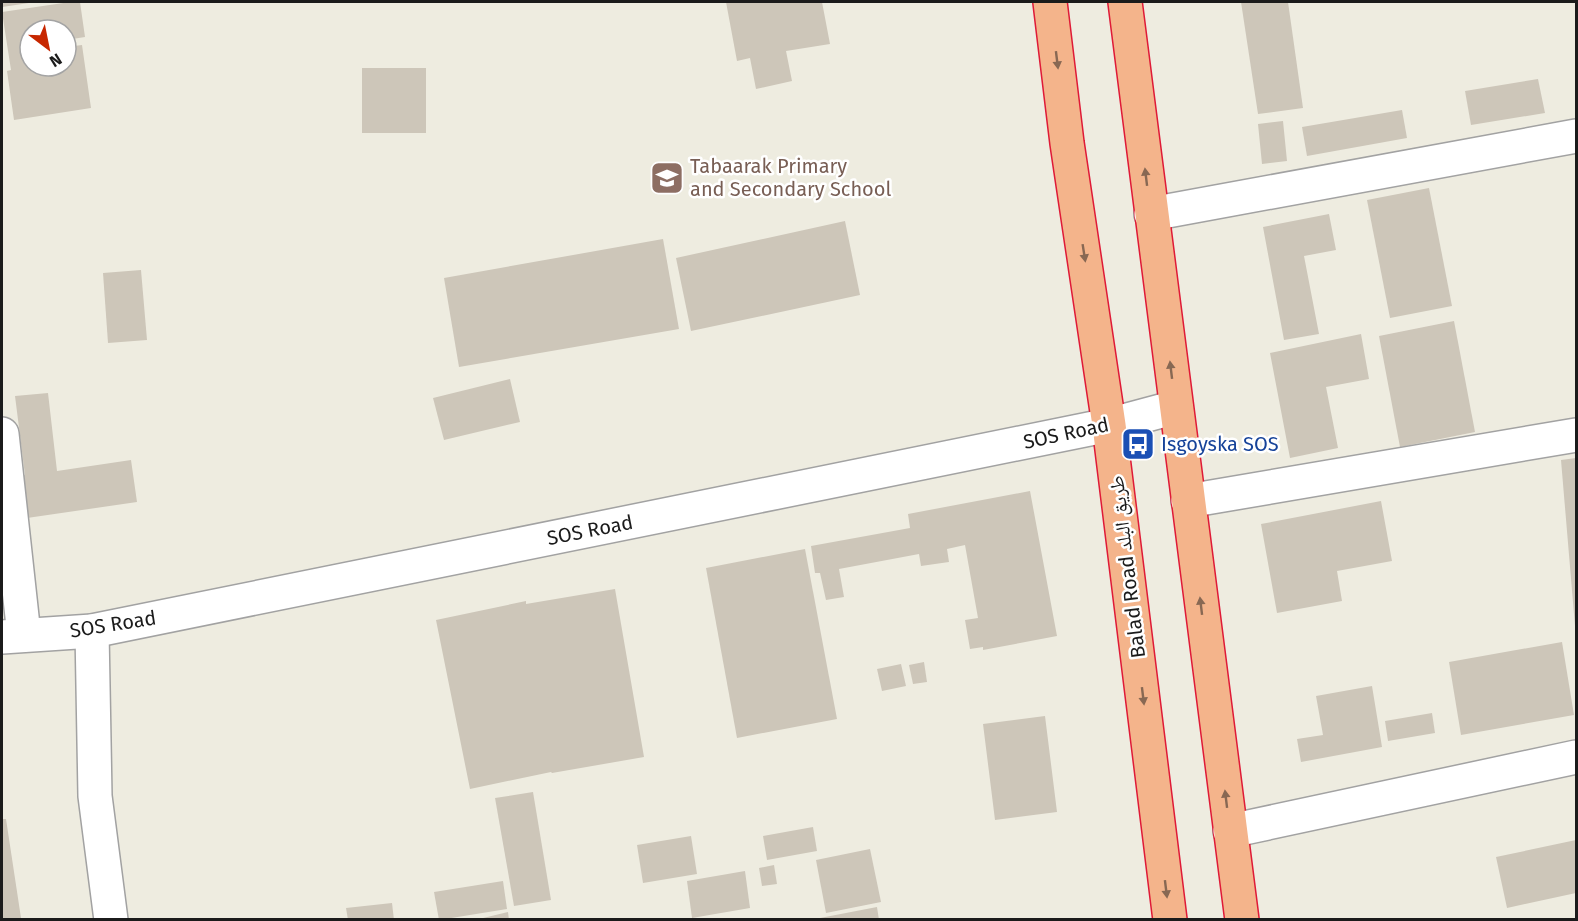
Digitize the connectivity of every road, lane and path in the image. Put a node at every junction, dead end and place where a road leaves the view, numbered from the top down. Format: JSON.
{"nodes":[{"id":1,"x":1050,"y":2,"type":"edge"},
{"id":2,"x":1125,"y":2,"type":"edge"},
{"id":3,"x":1576,"y":136,"type":"edge"},
{"id":4,"x":1151,"y":214,"type":"junction"},
{"id":5,"x":1176,"y":407,"type":"junction"},
{"id":6,"x":1110,"y":425,"type":"junction"},
{"id":7,"x":2,"y":434,"type":"edge"},
{"id":8,"x":1576,"y":435,"type":"edge"},
{"id":9,"x":1188,"y":501,"type":"junction"},
{"id":10,"x":92,"y":631,"type":"junction"},
{"id":11,"x":13,"y":636,"type":"edge"},
{"id":12,"x":1576,"y":757,"type":"edge"},
{"id":13,"x":1230,"y":831,"type":"junction"},
{"id":14,"x":111,"y":920,"type":"edge"},
{"id":15,"x":1170,"y":920,"type":"edge"},
{"id":16,"x":1242,"y":920,"type":"edge"}],
"edges":[{"from":1,"to":6,"type":"highway","name":"Balad Road طريق البلد","one_way":true},
{"from":4,"to":2,"type":"highway","one_way":true},
{"from":3,"to":4,"type":"street"},
{"from":5,"to":4,"type":"highway","one_way":true},
{"from":5,"to":6,"type":"street","name":"SOS Road"},
{"from":5,"to":9,"type":"highway"},
{"from":6,"to":10,"type":"street","name":"SOS Road"},
{"from":6,"to":15,"type":"highway","name":"Balad Road طريق البلد","one_way":true},
{"from":7,"to":11,"type":"street"},
{"from":8,"to":9,"type":"street"},
{"from":13,"to":9,"type":"highway","one_way":true},
{"from":10,"to":11,"type":"street","name":"SOS Road"},
{"from":10,"to":14,"type":"street"},
{"from":12,"to":13,"type":"street"},
{"from":13,"to":16,"type":"highway"}]}
